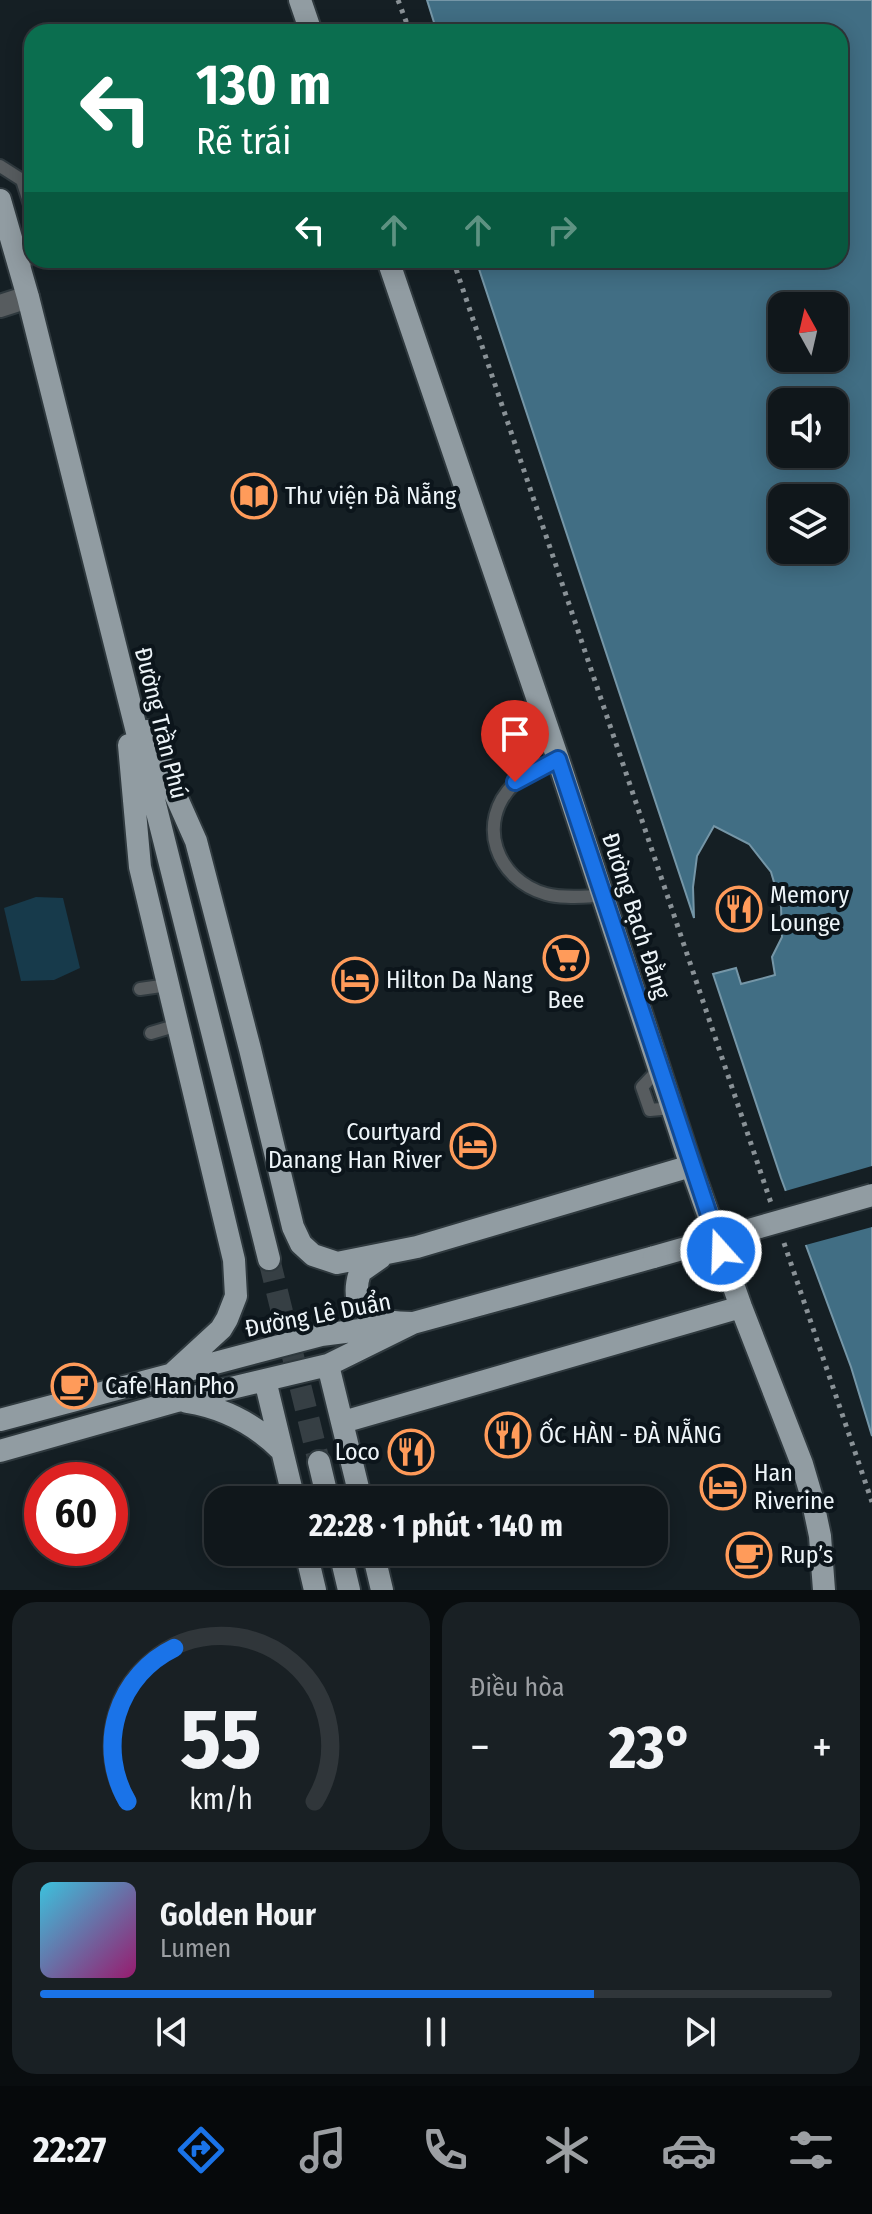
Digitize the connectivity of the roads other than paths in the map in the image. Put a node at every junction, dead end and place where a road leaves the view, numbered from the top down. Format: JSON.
{"nodes":[{"id":1,"x":300,"y":0,"type":"edge"},
{"id":2,"x":308,"y":24,"type":"edge"},
{"id":3,"x":0,"y":166,"type":"edge"},
{"id":4,"x":24,"y":186,"type":"edge"},
{"id":5,"x":0,"y":200,"type":"edge"},
{"id":6,"x":24,"y":265,"type":"edge"},
{"id":7,"x":391,"y":268,"type":"edge"},
{"id":8,"x":21,"y":272,"type":"junction"},
{"id":9,"x":28,"y":297,"type":"junction"},
{"id":10,"x":0,"y":306,"type":"edge"},
{"id":11,"x":122,"y":675,"type":"junction"},
{"id":12,"x":558,"y":759,"type":"junction"},
{"id":13,"x":602,"y":896,"type":"junction"},
{"id":14,"x":168,"y":985,"type":"junction"},
{"id":15,"x":140,"y":989,"type":"dead end"},
{"id":16,"x":178,"y":1025,"type":"junction"},
{"id":17,"x":151,"y":1033,"type":"dead end"},
{"id":18,"x":691,"y":1166,"type":"junction"},
{"id":19,"x":872,"y":1195,"type":"edge"},
{"id":20,"x":417,"y":1247,"type":"junction"},
{"id":21,"x":269,"y":1259,"type":"tunnel mouth"},
{"id":22,"x":741,"y":1307,"type":"junction"},
{"id":23,"x":413,"y":1323,"type":"junction"},
{"id":24,"x":328,"y":1365,"type":"junction"},
{"id":25,"x":171,"y":1375,"type":"junction"},
{"id":26,"x":265,"y":1380,"type":"junction"},
{"id":27,"x":177,"y":1401,"type":"junction"},
{"id":28,"x":0,"y":1420,"type":"edge"},
{"id":29,"x":343,"y":1422,"type":"junction"},
{"id":30,"x":0,"y":1451,"type":"edge"},
{"id":31,"x":283,"y":1452,"type":"junction"},
{"id":32,"x":319,"y":1462,"type":"tunnel mouth"},
{"id":33,"x":291,"y":1486,"type":"edge"},
{"id":34,"x":325,"y":1486,"type":"edge"},
{"id":35,"x":358,"y":1486,"type":"edge"},
{"id":36,"x":309,"y":1566,"type":"edge"},
{"id":37,"x":343,"y":1566,"type":"edge"},
{"id":38,"x":376,"y":1566,"type":"edge"},
{"id":39,"x":315,"y":1590,"type":"edge"},
{"id":40,"x":349,"y":1590,"type":"edge"},
{"id":41,"x":382,"y":1590,"type":"edge"},
{"id":42,"x":824,"y":1590,"type":"edge"}],
"edges":[{"from":1,"to":2,"type":"main road"},
{"from":3,"to":4,"type":"lane"},
{"from":5,"to":8,"type":"main road","name":"Đường Trần Phú"},
{"from":6,"to":8,"type":"lane"},
{"from":7,"to":12,"type":"main road","name":"Đường Bạch Đằng"},
{"from":8,"to":9,"type":"main road","name":"Đường Trần Phú"},
{"from":9,"to":10,"type":"street"},
{"from":9,"to":11,"type":"main road","name":"Đường Trần Phú"},
{"from":11,"to":14,"type":"main road"},
{"from":11,"to":20,"type":"main road"},
{"from":11,"to":21,"type":"main road","name":"Đường Trần Phú"},
{"from":12,"to":13,"type":"main road","name":"Đường Bạch Đằng"},
{"from":12,"to":13,"type":"lane"},
{"from":13,"to":18,"type":"main road","name":"Đường Bạch Đằng"},
{"from":14,"to":15,"type":"lane"},
{"from":14,"to":16,"type":"main road"},
{"from":16,"to":17,"type":"lane"},
{"from":16,"to":25,"type":"main road"},
{"from":18,"to":20,"type":"main road"},
{"from":18,"to":22,"type":"main road","name":"Đường Bạch Đằng"},
{"from":19,"to":23,"type":"main road","bridge":true},
{"from":20,"to":23,"type":"main road"},
{"from":22,"to":29,"type":"main road"},
{"from":22,"to":42,"type":"main road","name":"Đường Bạch Đằng"},
{"from":23,"to":24,"type":"main road","name":"Đường Lê Duẩn"},
{"from":23,"to":25,"type":"main road","name":"Đường Lê Duẩn"},
{"from":24,"to":26,"type":"main road","name":"Đường Lê Duẩn"},
{"from":24,"to":29,"type":"main road"},
{"from":25,"to":28,"type":"main road","name":"Đường Lê Duẩn"},
{"from":26,"to":27,"type":"main road","name":"Đường Lê Duẩn"},
{"from":26,"to":31,"type":"main road"},
{"from":27,"to":30,"type":"main road","name":"Đường Lê Duẩn"},
{"from":27,"to":31,"type":"main road"},
{"from":29,"to":35,"type":"main road"},
{"from":31,"to":33,"type":"main road"},
{"from":32,"to":34,"type":"main road"},
{"from":36,"to":39,"type":"main road"},
{"from":37,"to":40,"type":"main road"},
{"from":38,"to":41,"type":"main road"}]}
